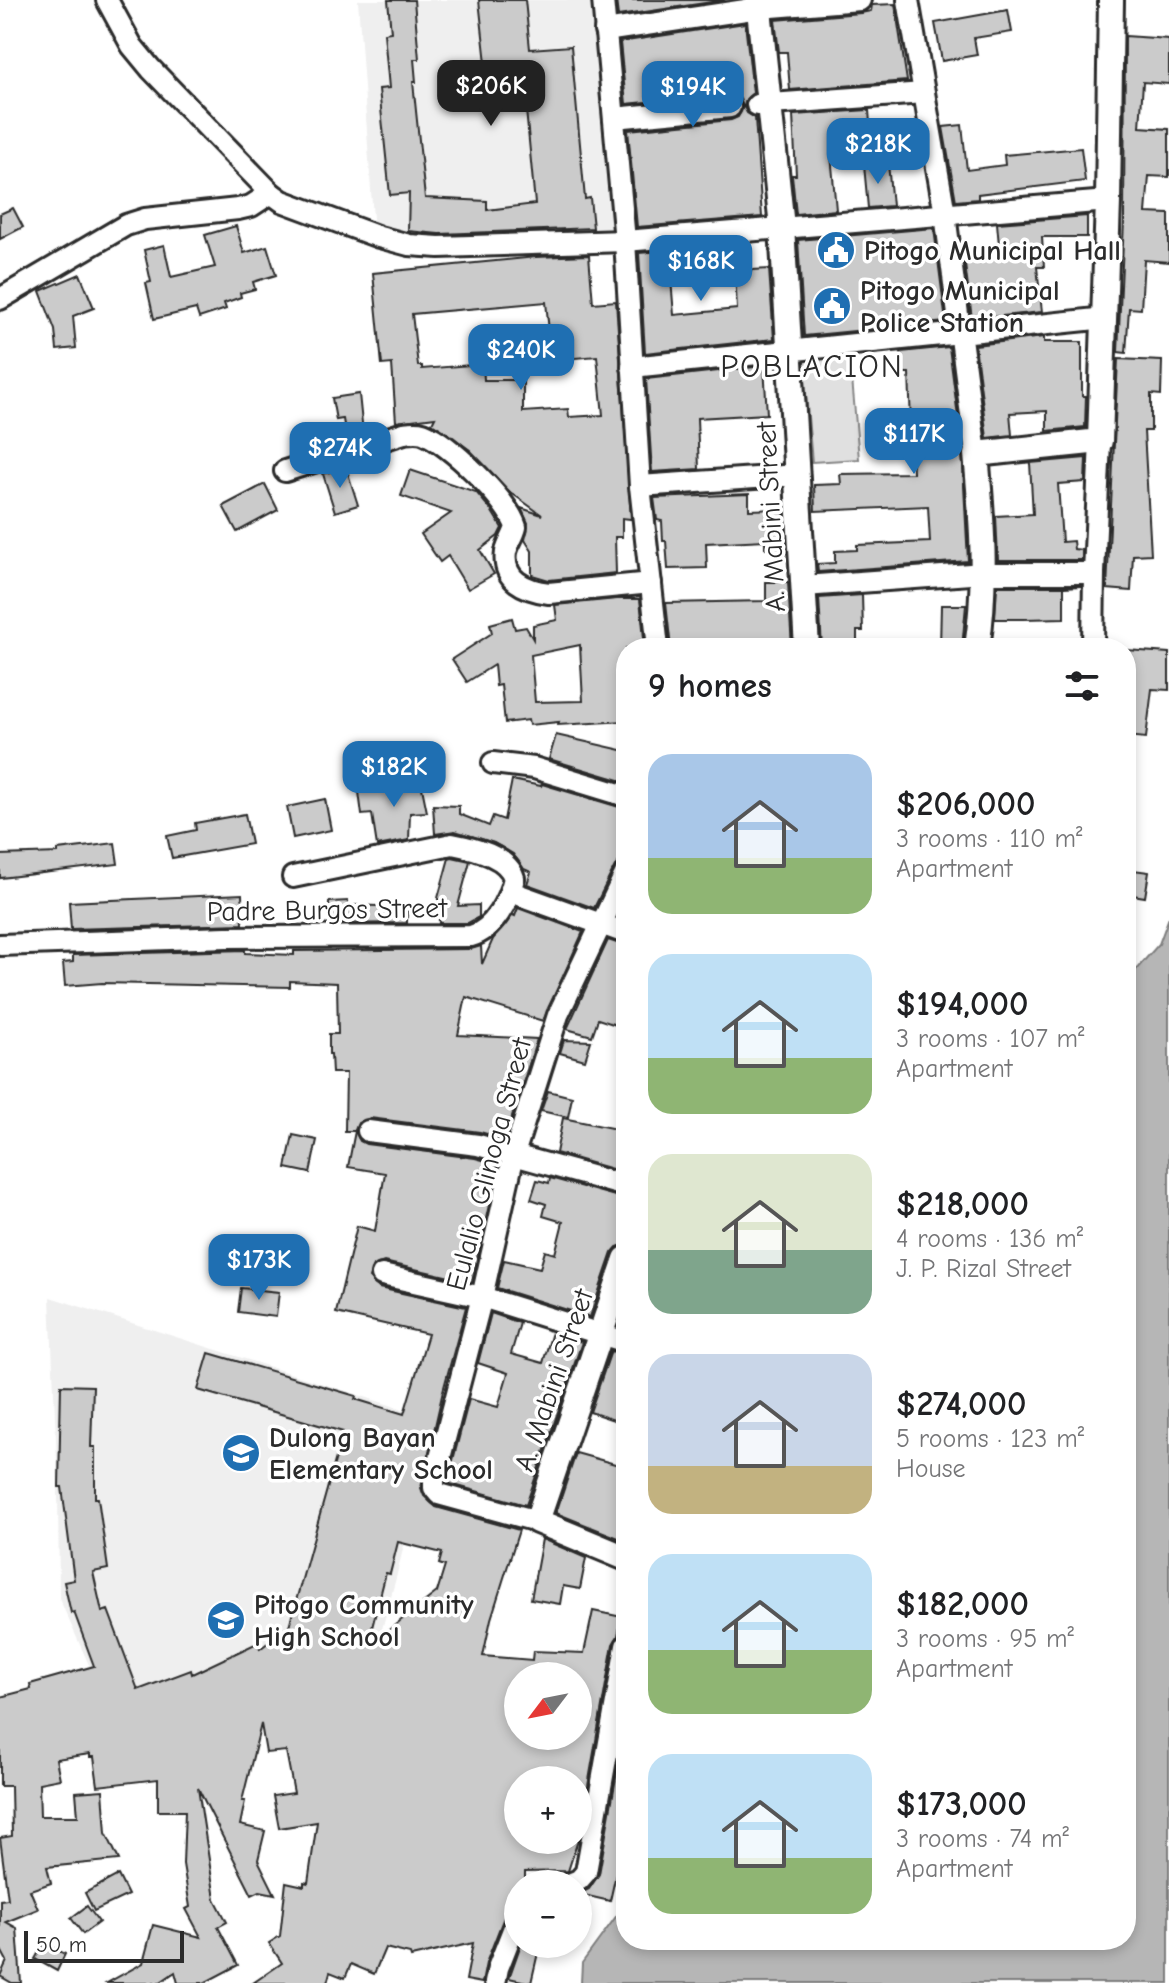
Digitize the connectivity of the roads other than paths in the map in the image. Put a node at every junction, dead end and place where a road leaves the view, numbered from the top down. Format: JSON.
{"nodes":[{"id":1,"x":107,"y":0,"type":"edge"},
{"id":2,"x":603,"y":0,"type":"edge"},
{"id":3,"x":860,"y":0,"type":"edge"},
{"id":4,"x":908,"y":0,"type":"edge"},
{"id":5,"x":1111,"y":0,"type":"edge"},
{"id":6,"x":759,"y":4,"type":"edge"},
{"id":7,"x":605,"y":31,"type":"junction"},
{"id":8,"x":924,"y":93,"type":"junction"},
{"id":9,"x":763,"y":105,"type":"junction"},
{"id":10,"x":730,"y":107,"type":"dead end"},
{"id":11,"x":614,"y":118,"type":"junction"},
{"id":12,"x":271,"y":193,"type":"junction"},
{"id":13,"x":1108,"y":201,"type":"junction"},
{"id":14,"x":945,"y":214,"type":"junction"},
{"id":15,"x":782,"y":227,"type":"junction"},
{"id":16,"x":625,"y":241,"type":"junction"},
{"id":17,"x":0,"y":299,"type":"edge"},
{"id":18,"x":1106,"y":318,"type":"junction"},
{"id":19,"x":961,"y":334,"type":"junction"},
{"id":20,"x":791,"y":351,"type":"junction"},
{"id":21,"x":632,"y":367,"type":"junction"},
{"id":22,"x":1100,"y":441,"type":"junction"},
{"id":23,"x":976,"y":454,"type":"junction"},
{"id":24,"x":285,"y":471,"type":"dead end"},
{"id":25,"x":798,"y":475,"type":"junction"},
{"id":26,"x":640,"y":486,"type":"junction"},
{"id":27,"x":984,"y":573,"type":"junction"},
{"id":28,"x":1094,"y":573,"type":"junction"},
{"id":29,"x":651,"y":583,"type":"junction"},
{"id":30,"x":804,"y":586,"type":"junction"},
{"id":31,"x":657,"y":638,"type":"edge"},
{"id":32,"x":807,"y":638,"type":"edge"},
{"id":33,"x":978,"y":638,"type":"edge"},
{"id":34,"x":1093,"y":638,"type":"edge"},
{"id":35,"x":493,"y":763,"type":"dead end"},
{"id":36,"x":616,"y":793,"type":"edge"},
{"id":37,"x":293,"y":877,"type":"dead end"},
{"id":38,"x":511,"y":892,"type":"junction"},
{"id":39,"x":616,"y":893,"type":"edge"},
{"id":40,"x":601,"y":925,"type":"junction"},
{"id":41,"x":616,"y":930,"type":"edge"},
{"id":42,"x":0,"y":945,"type":"edge"},
{"id":43,"x":368,"y":1131,"type":"dead end"},
{"id":44,"x":514,"y":1154,"type":"junction"},
{"id":45,"x":616,"y":1183,"type":"edge"},
{"id":46,"x":382,"y":1275,"type":"dead end"},
{"id":47,"x":616,"y":1287,"type":"edge"},
{"id":48,"x":482,"y":1297,"type":"junction"},
{"id":49,"x":599,"y":1334,"type":"junction"},
{"id":50,"x":616,"y":1339,"type":"edge"},
{"id":51,"x":537,"y":1521,"type":"junction"},
{"id":52,"x":616,"y":1554,"type":"edge"},
{"id":53,"x":616,"y":1702,"type":"edge"},
{"id":54,"x":586,"y":1870,"type":"edge"},
{"id":55,"x":504,"y":1953,"type":"edge"},
{"id":56,"x":495,"y":1983,"type":"edge"}],
"edges":[{"from":1,"to":12,"type":"street"},
{"from":2,"to":7,"type":"street"},
{"from":3,"to":6,"type":"street"},
{"from":4,"to":8,"type":"street"},
{"from":5,"to":13,"type":"street"},
{"from":6,"to":7,"type":"street"},
{"from":6,"to":9,"type":"street","name":"A. Mabini Street"},
{"from":7,"to":11,"type":"street"},
{"from":8,"to":9,"type":"street"},
{"from":8,"to":14,"type":"street"},
{"from":9,"to":15,"type":"street","name":"A. Mabini Street"},
{"from":10,"to":11,"type":"street"},
{"from":11,"to":16,"type":"street"},
{"from":12,"to":16,"type":"street"},
{"from":12,"to":17,"type":"street"},
{"from":13,"to":14,"type":"street"},
{"from":13,"to":18,"type":"street"},
{"from":14,"to":15,"type":"street"},
{"from":14,"to":19,"type":"street"},
{"from":15,"to":16,"type":"street"},
{"from":15,"to":20,"type":"street","name":"A. Mabini Street"},
{"from":16,"to":21,"type":"street"},
{"from":18,"to":19,"type":"street"},
{"from":18,"to":22,"type":"street"},
{"from":19,"to":20,"type":"street"},
{"from":19,"to":23,"type":"street"},
{"from":20,"to":21,"type":"street"},
{"from":20,"to":25,"type":"street","name":"A. Mabini Street"},
{"from":21,"to":26,"type":"street"},
{"from":22,"to":23,"type":"street"},
{"from":22,"to":28,"type":"street"},
{"from":23,"to":27,"type":"street"},
{"from":24,"to":29,"type":"street"},
{"from":25,"to":26,"type":"street"},
{"from":25,"to":30,"type":"street","name":"A. Mabini Street"},
{"from":26,"to":29,"type":"street"},
{"from":27,"to":28,"type":"street"},
{"from":27,"to":30,"type":"street"},
{"from":27,"to":33,"type":"street"},
{"from":28,"to":34,"type":"street"},
{"from":29,"to":31,"type":"street"},
{"from":30,"to":32,"type":"street","name":"A. Mabini Street"},
{"from":35,"to":36,"type":"street"},
{"from":37,"to":38,"type":"street"},
{"from":38,"to":40,"type":"street"},
{"from":38,"to":42,"type":"street","name":"Padre Burgos Street"},
{"from":39,"to":40,"type":"street","name":"Eulalio Glinoga Street"},
{"from":40,"to":41,"type":"street"},
{"from":40,"to":44,"type":"street","name":"Eulalio Glinoga Street"},
{"from":43,"to":44,"type":"street"},
{"from":44,"to":45,"type":"street"},
{"from":44,"to":48,"type":"street","name":"Eulalio Glinoga Street"},
{"from":46,"to":48,"type":"street"},
{"from":47,"to":49,"type":"street","name":"A. Mabini Street"},
{"from":48,"to":49,"type":"street"},
{"from":48,"to":51,"type":"street","name":"Eulalio Glinoga Street"},
{"from":49,"to":50,"type":"street"},
{"from":49,"to":51,"type":"street","name":"A. Mabini Street"},
{"from":51,"to":52,"type":"street"},
{"from":53,"to":54,"type":"street"},
{"from":55,"to":56,"type":"street"}]}
